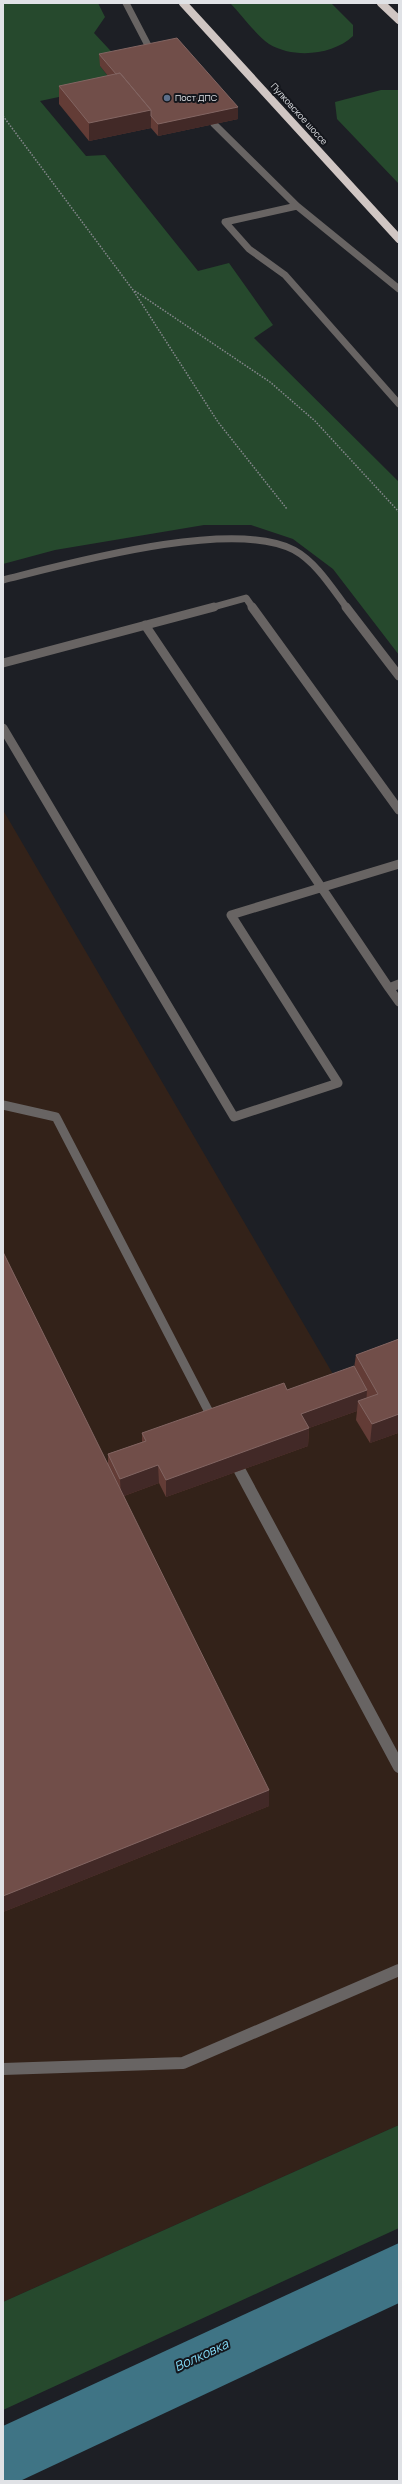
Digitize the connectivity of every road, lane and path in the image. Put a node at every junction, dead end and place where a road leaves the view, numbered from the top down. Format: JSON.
{"nodes":[{"id":1,"x":126,"y":3,"type":"edge"},
{"id":2,"x":184,"y":3,"type":"edge"},
{"id":3,"x":381,"y":3,"type":"edge"},
{"id":4,"x":399,"y":20,"type":"edge"},
{"id":5,"x":153,"y":55,"type":"edge"},
{"id":6,"x":3,"y":116,"type":"edge"},
{"id":7,"x":214,"y":124,"type":"edge"},
{"id":8,"x":297,"y":206,"type":"junction"},
{"id":9,"x":399,"y":239,"type":"edge"},
{"id":10,"x":399,"y":289,"type":"edge"},
{"id":11,"x":133,"y":290,"type":"junction"},
{"id":12,"x":399,"y":404,"type":"edge"},
{"id":13,"x":289,"y":510,"type":"dead end"},
{"id":14,"x":399,"y":512,"type":"edge"},
{"id":15,"x":3,"y":580,"type":"edge"},
{"id":16,"x":144,"y":625,"type":"junction"},
{"id":17,"x":3,"y":663,"type":"edge"},
{"id":18,"x":399,"y":676,"type":"edge"},
{"id":19,"x":3,"y":728,"type":"edge"},
{"id":20,"x":399,"y":810,"type":"edge"},
{"id":21,"x":399,"y":864,"type":"edge"},
{"id":22,"x":321,"y":888,"type":"junction"},
{"id":23,"x":399,"y":984,"type":"edge"},
{"id":24,"x":389,"y":988,"type":"junction"},
{"id":25,"x":399,"y":1002,"type":"edge"},
{"id":26,"x":3,"y":1105,"type":"edge"},
{"id":27,"x":216,"y":1425,"type":"edge"},
{"id":28,"x":240,"y":1471,"type":"edge"},
{"id":29,"x":399,"y":1767,"type":"edge"},
{"id":30,"x":399,"y":1970,"type":"edge"},
{"id":31,"x":3,"y":2069,"type":"edge"}],
"edges":[{"from":1,"to":5,"type":"lane"},
{"from":2,"to":9,"type":"highway","name":"Пулковское шоссе"},
{"from":3,"to":4,"type":"highway"},
{"from":6,"to":11,"type":"path"},
{"from":7,"to":8,"type":"lane"},
{"from":8,"to":10,"type":"lane"},
{"from":8,"to":12,"type":"lane"},
{"from":11,"to":13,"type":"path"},
{"from":11,"to":14,"type":"path"},
{"from":15,"to":18,"type":"lane"},
{"from":16,"to":17,"type":"lane"},
{"from":16,"to":20,"type":"lane"},
{"from":16,"to":22,"type":"lane"},
{"from":19,"to":22,"type":"lane"},
{"from":21,"to":22,"type":"lane"},
{"from":22,"to":24,"type":"lane"},
{"from":23,"to":24,"type":"lane"},
{"from":24,"to":25,"type":"lane"},
{"from":26,"to":27,"type":"lane"},
{"from":28,"to":29,"type":"lane"},
{"from":30,"to":31,"type":"lane"}]}
